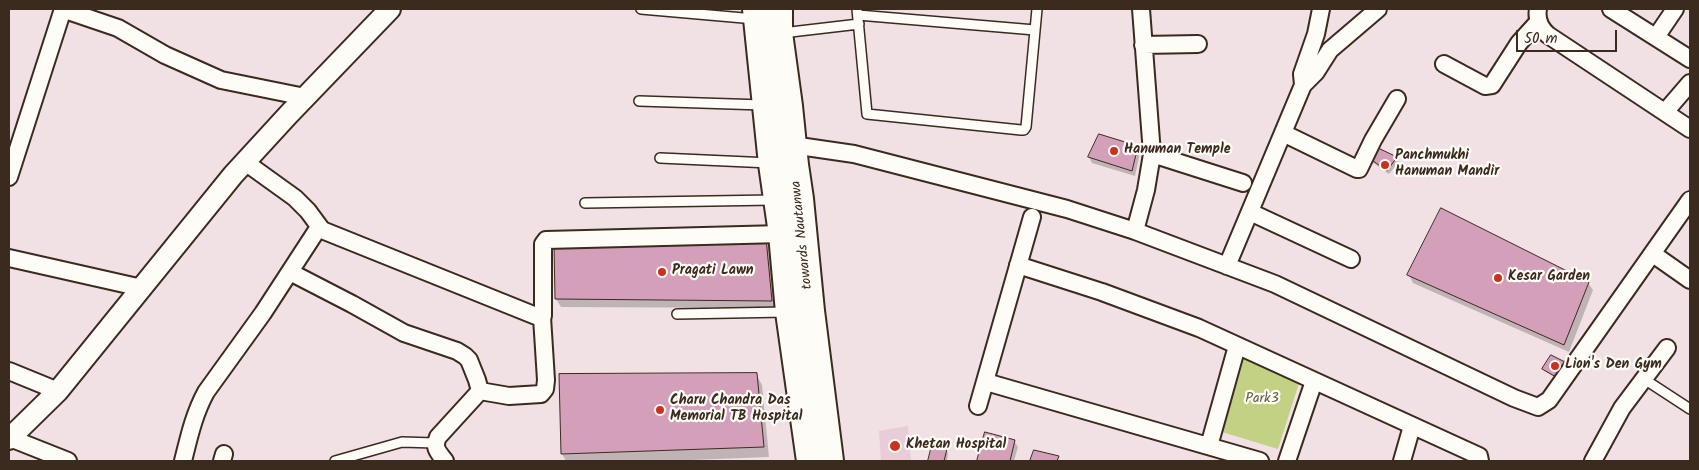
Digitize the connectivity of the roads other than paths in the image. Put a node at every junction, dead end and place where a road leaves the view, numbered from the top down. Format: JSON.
{"nodes":[{"id":1,"x":62,"y":9,"type":"edge"},
{"id":2,"x":390,"y":9,"type":"edge"},
{"id":3,"x":641,"y":9,"type":"edge"},
{"id":4,"x":1037,"y":9,"type":"edge"},
{"id":5,"x":1133,"y":9,"type":"edge"},
{"id":6,"x":1140,"y":9,"type":"edge"},
{"id":7,"x":1321,"y":9,"type":"edge"},
{"id":8,"x":1378,"y":9,"type":"edge"},
{"id":9,"x":1611,"y":9,"type":"edge"},
{"id":10,"x":1675,"y":9,"type":"edge"},
{"id":11,"x":858,"y":16,"type":"edge"},
{"id":12,"x":1538,"y":16,"type":"edge"},
{"id":13,"x":768,"y":17,"type":"edge"},
{"id":14,"x":1035,"y":30,"type":"junction"},
{"id":15,"x":1656,"y":37,"type":"junction"},
{"id":16,"x":1198,"y":44,"type":"dead end"},
{"id":17,"x":1143,"y":45,"type":"junction"},
{"id":18,"x":1690,"y":60,"type":"edge"},
{"id":19,"x":1444,"y":64,"type":"dead end"},
{"id":20,"x":1690,"y":83,"type":"edge"},
{"id":21,"x":1303,"y":85,"type":"junction"},
{"id":22,"x":305,"y":97,"type":"junction"},
{"id":23,"x":1397,"y":99,"type":"dead end"},
{"id":24,"x":639,"y":101,"type":"dead end"},
{"id":25,"x":765,"y":105,"type":"junction"},
{"id":26,"x":1665,"y":112,"type":"junction"},
{"id":27,"x":1690,"y":129,"type":"edge"},
{"id":28,"x":1283,"y":133,"type":"junction"},
{"id":29,"x":792,"y":144,"type":"junction"},
{"id":30,"x":1152,"y":154,"type":"junction"},
{"id":31,"x":660,"y":158,"type":"dead end"},
{"id":32,"x":245,"y":162,"type":"junction"},
{"id":33,"x":772,"y":164,"type":"junction"},
{"id":34,"x":9,"y":179,"type":"edge"},
{"id":35,"x":1242,"y":183,"type":"dead end"},
{"id":36,"x":9,"y":192,"type":"edge"},
{"id":37,"x":777,"y":200,"type":"junction"},
{"id":38,"x":1690,"y":200,"type":"edge"},
{"id":39,"x":1143,"y":202,"type":"junction"},
{"id":40,"x":585,"y":203,"type":"dead end"},
{"id":41,"x":1250,"y":212,"type":"junction"},
{"id":42,"x":1032,"y":217,"type":"dead end"},
{"id":43,"x":322,"y":230,"type":"junction"},
{"id":44,"x":1135,"y":231,"type":"junction"},
{"id":45,"x":782,"y":234,"type":"junction"},
{"id":46,"x":1653,"y":254,"type":"junction"},
{"id":47,"x":9,"y":258,"type":"edge"},
{"id":48,"x":1351,"y":259,"type":"dead end"},
{"id":49,"x":1018,"y":265,"type":"junction"},
{"id":50,"x":1227,"y":266,"type":"junction"},
{"id":51,"x":290,"y":272,"type":"junction"},
{"id":52,"x":1690,"y":280,"type":"edge"},
{"id":53,"x":142,"y":288,"type":"junction"},
{"id":54,"x":789,"y":312,"type":"junction"},
{"id":55,"x":677,"y":314,"type":"dead end"},
{"id":56,"x":542,"y":317,"type":"junction"},
{"id":57,"x":1237,"y":346,"type":"junction"},
{"id":58,"x":1667,"y":348,"type":"dead end"},
{"id":59,"x":9,"y":371,"type":"edge"},
{"id":60,"x":1644,"y":379,"type":"junction"},
{"id":61,"x":1314,"y":381,"type":"junction"},
{"id":62,"x":986,"y":382,"type":"junction"},
{"id":63,"x":58,"y":391,"type":"junction"},
{"id":64,"x":480,"y":391,"type":"junction"},
{"id":65,"x":978,"y":406,"type":"dead end"},
{"id":66,"x":1690,"y":409,"type":"edge"},
{"id":67,"x":1412,"y":426,"type":"junction"},
{"id":68,"x":9,"y":438,"type":"edge"},
{"id":69,"x":435,"y":443,"type":"junction"},
{"id":70,"x":1209,"y":446,"type":"junction"},
{"id":71,"x":1252,"y":460,"type":"edge"},
{"id":72,"x":68,"y":461,"type":"edge"},
{"id":73,"x":183,"y":461,"type":"edge"},
{"id":74,"x":335,"y":461,"type":"edge"},
{"id":75,"x":445,"y":461,"type":"edge"},
{"id":76,"x":810,"y":461,"type":"edge"},
{"id":77,"x":830,"y":461,"type":"edge"},
{"id":78,"x":1287,"y":461,"type":"edge"},
{"id":79,"x":1402,"y":461,"type":"edge"},
{"id":80,"x":1480,"y":461,"type":"edge"},
{"id":81,"x":1593,"y":461,"type":"edge"}],
"edges":[{"from":1,"to":22,"type":"street"},
{"from":1,"to":34,"type":"street"},
{"from":2,"to":22,"type":"street"},
{"from":3,"to":13,"type":"lane"},
{"from":4,"to":14,"type":"lane"},
{"from":5,"to":39,"type":"street"},
{"from":6,"to":17,"type":"street"},
{"from":7,"to":21,"type":"street"},
{"from":8,"to":21,"type":"street"},
{"from":9,"to":15,"type":"street"},
{"from":10,"to":15,"type":"street"},
{"from":11,"to":13,"type":"lane"},
{"from":11,"to":14,"type":"lane"},
{"from":11,"to":14,"type":"lane"},
{"from":12,"to":19,"type":"street"},
{"from":12,"to":26,"type":"street"},
{"from":13,"to":25,"type":"main road"},
{"from":13,"to":29,"type":"main road","name":"towards Nautanwa"},
{"from":15,"to":18,"type":"street"},
{"from":16,"to":17,"type":"street"},
{"from":17,"to":30,"type":"street"},
{"from":20,"to":26,"type":"street"},
{"from":21,"to":28,"type":"street"},
{"from":22,"to":32,"type":"street"},
{"from":23,"to":28,"type":"street"},
{"from":24,"to":25,"type":"lane"},
{"from":25,"to":33,"type":"main road"},
{"from":26,"to":27,"type":"street"},
{"from":28,"to":41,"type":"street"},
{"from":29,"to":44,"type":"street"},
{"from":29,"to":77,"type":"main road","name":"towards Nautanwa"},
{"from":30,"to":35,"type":"street"},
{"from":30,"to":39,"type":"street"},
{"from":31,"to":33,"type":"lane"},
{"from":32,"to":43,"type":"street"},
{"from":32,"to":53,"type":"street"},
{"from":33,"to":37,"type":"main road"},
{"from":34,"to":36,"type":"street"},
{"from":37,"to":40,"type":"lane"},
{"from":37,"to":45,"type":"main road"},
{"from":38,"to":46,"type":"street"},
{"from":39,"to":44,"type":"street"},
{"from":41,"to":48,"type":"street"},
{"from":41,"to":50,"type":"street"},
{"from":42,"to":49,"type":"street"},
{"from":43,"to":51,"type":"street"},
{"from":43,"to":56,"type":"street"},
{"from":44,"to":50,"type":"street"},
{"from":45,"to":54,"type":"main road"},
{"from":45,"to":56,"type":"street"},
{"from":46,"to":50,"type":"street"},
{"from":46,"to":52,"type":"street"},
{"from":47,"to":53,"type":"street"},
{"from":49,"to":57,"type":"street"},
{"from":49,"to":62,"type":"street"},
{"from":51,"to":64,"type":"street"},
{"from":51,"to":73,"type":"street"},
{"from":53,"to":63,"type":"street"},
{"from":54,"to":55,"type":"lane"},
{"from":54,"to":76,"type":"main road"},
{"from":56,"to":64,"type":"street"},
{"from":57,"to":61,"type":"street"},
{"from":57,"to":70,"type":"street"},
{"from":58,"to":60,"type":"street"},
{"from":59,"to":63,"type":"street"},
{"from":60,"to":66,"type":"lane"},
{"from":60,"to":81,"type":"street"},
{"from":61,"to":67,"type":"street"},
{"from":61,"to":78,"type":"street"},
{"from":62,"to":65,"type":"street"},
{"from":62,"to":70,"type":"street"},
{"from":63,"to":68,"type":"street"},
{"from":64,"to":69,"type":"street"},
{"from":67,"to":79,"type":"street"},
{"from":67,"to":80,"type":"street"},
{"from":68,"to":72,"type":"street"},
{"from":69,"to":74,"type":"lane"},
{"from":69,"to":75,"type":"street"},
{"from":70,"to":71,"type":"street"}]}
